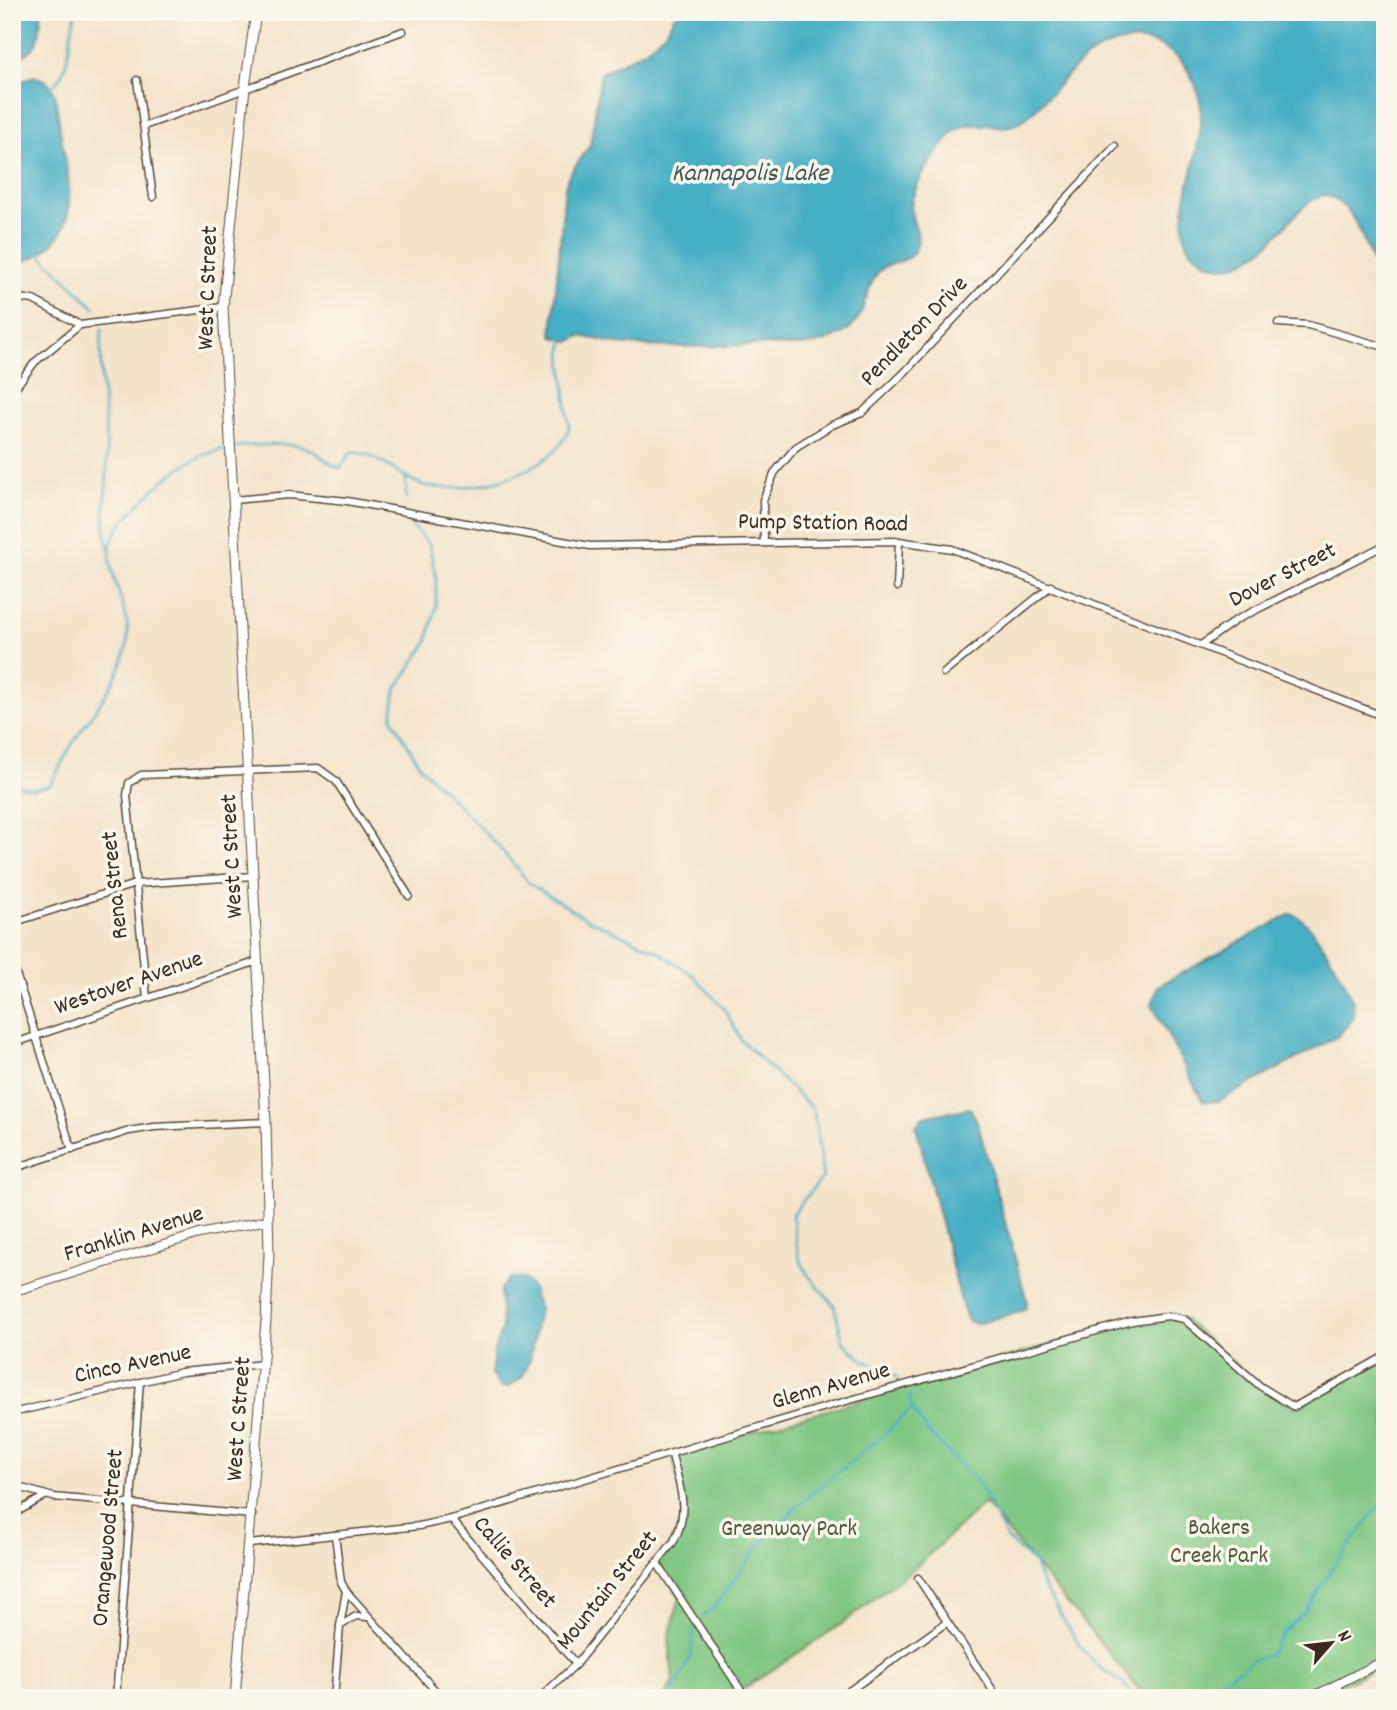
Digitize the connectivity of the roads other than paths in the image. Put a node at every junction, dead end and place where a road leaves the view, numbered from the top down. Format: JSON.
{"nodes":[{"id":1,"x":256,"y":12,"type":"edge"},
{"id":2,"x":403,"y":31,"type":"dead end"},
{"id":3,"x":137,"y":80,"type":"dead end"},
{"id":4,"x":245,"y":86,"type":"junction"},
{"id":5,"x":144,"y":126,"type":"junction"},
{"id":6,"x":1115,"y":146,"type":"dead end"},
{"id":7,"x":153,"y":197,"type":"dead end"},
{"id":8,"x":12,"y":297,"type":"edge"},
{"id":9,"x":223,"y":307,"type":"junction"},
{"id":10,"x":1278,"y":323,"type":"dead end"},
{"id":11,"x":80,"y":325,"type":"junction"},
{"id":12,"x":1385,"y":347,"type":"edge"},
{"id":13,"x":12,"y":392,"type":"edge"},
{"id":14,"x":233,"y":499,"type":"junction"},
{"id":15,"x":764,"y":541,"type":"junction"},
{"id":16,"x":899,"y":541,"type":"junction"},
{"id":17,"x":1385,"y":545,"type":"edge"},
{"id":18,"x":1051,"y":586,"type":"junction"},
{"id":19,"x":897,"y":587,"type":"dead end"},
{"id":20,"x":1201,"y":645,"type":"junction"},
{"id":21,"x":944,"y":673,"type":"dead end"},
{"id":22,"x":1385,"y":717,"type":"edge"},
{"id":23,"x":247,"y":772,"type":"junction"},
{"id":24,"x":254,"y":876,"type":"junction"},
{"id":25,"x":135,"y":884,"type":"junction"},
{"id":26,"x":409,"y":896,"type":"dead end"},
{"id":27,"x":12,"y":923,"type":"edge"},
{"id":28,"x":12,"y":961,"type":"edge"},
{"id":29,"x":258,"y":961,"type":"junction"},
{"id":30,"x":147,"y":998,"type":"junction"},
{"id":31,"x":36,"y":1037,"type":"junction"},
{"id":32,"x":12,"y":1044,"type":"edge"},
{"id":33,"x":266,"y":1122,"type":"junction"},
{"id":34,"x":72,"y":1150,"type":"junction"},
{"id":35,"x":12,"y":1169,"type":"edge"},
{"id":36,"x":268,"y":1220,"type":"junction"},
{"id":37,"x":12,"y":1292,"type":"edge"},
{"id":38,"x":1385,"y":1356,"type":"edge"},
{"id":39,"x":263,"y":1364,"type":"junction"},
{"id":40,"x":140,"y":1382,"type":"junction"},
{"id":41,"x":12,"y":1413,"type":"edge"},
{"id":42,"x":673,"y":1455,"type":"junction"},
{"id":43,"x":12,"y":1485,"type":"edge"},
{"id":44,"x":45,"y":1496,"type":"junction"},
{"id":45,"x":132,"y":1503,"type":"junction"},
{"id":46,"x":12,"y":1515,"type":"edge"},
{"id":47,"x":252,"y":1515,"type":"junction"},
{"id":48,"x":451,"y":1519,"type":"junction"},
{"id":49,"x":335,"y":1535,"type":"junction"},
{"id":50,"x":249,"y":1544,"type":"junction"},
{"id":51,"x":657,"y":1563,"type":"junction"},
{"id":52,"x":918,"y":1578,"type":"dead end"},
{"id":53,"x":346,"y":1591,"type":"junction"},
{"id":54,"x":368,"y":1617,"type":"junction"},
{"id":55,"x":946,"y":1623,"type":"junction"},
{"id":56,"x":340,"y":1626,"type":"junction"},
{"id":57,"x":1385,"y":1660,"type":"edge"},
{"id":58,"x":576,"y":1664,"type":"junction"},
{"id":59,"x":1336,"y":1684,"type":"junction"},
{"id":60,"x":116,"y":1698,"type":"edge"},
{"id":61,"x":235,"y":1698,"type":"edge"},
{"id":62,"x":334,"y":1698,"type":"edge"},
{"id":63,"x":442,"y":1698,"type":"edge"},
{"id":64,"x":540,"y":1698,"type":"edge"},
{"id":65,"x":746,"y":1698,"type":"edge"},
{"id":66,"x":839,"y":1698,"type":"edge"},
{"id":67,"x":998,"y":1698,"type":"edge"},
{"id":68,"x":1310,"y":1698,"type":"edge"},
{"id":69,"x":1343,"y":1698,"type":"edge"}],
"edges":[{"from":1,"to":4,"type":"main road","name":"West C Street"},
{"from":2,"to":4,"type":"street"},
{"from":3,"to":5,"type":"street"},
{"from":4,"to":5,"type":"street"},
{"from":4,"to":9,"type":"main road","name":"West C Street"},
{"from":5,"to":7,"type":"street"},
{"from":6,"to":15,"type":"street","name":"Pendleton Drive"},
{"from":8,"to":11,"type":"street"},
{"from":9,"to":11,"type":"street"},
{"from":9,"to":14,"type":"main road","name":"West C Street"},
{"from":10,"to":12,"type":"street"},
{"from":11,"to":13,"type":"street"},
{"from":14,"to":15,"type":"street","name":"Pump Station Road"},
{"from":14,"to":23,"type":"main road","name":"West C Street"},
{"from":15,"to":16,"type":"street","name":"Pump Station Road"},
{"from":16,"to":18,"type":"street","name":"Pump Station Road"},
{"from":16,"to":19,"type":"street"},
{"from":17,"to":20,"type":"street","name":"Dover Street"},
{"from":18,"to":20,"type":"street","name":"Pump Station Road"},
{"from":18,"to":21,"type":"street"},
{"from":20,"to":22,"type":"street","name":"Pump Station Road"},
{"from":23,"to":24,"type":"main road","name":"West C Street"},
{"from":23,"to":25,"type":"street","name":"Rena Street"},
{"from":23,"to":26,"type":"street"},
{"from":24,"to":25,"type":"street"},
{"from":24,"to":29,"type":"main road","name":"West C Street"},
{"from":25,"to":27,"type":"street"},
{"from":25,"to":30,"type":"street","name":"Rena Street"},
{"from":28,"to":31,"type":"street"},
{"from":29,"to":30,"type":"street","name":"Westover Avenue"},
{"from":29,"to":33,"type":"main road","name":"West C Street"},
{"from":30,"to":31,"type":"street","name":"Westover Avenue"},
{"from":31,"to":32,"type":"street","name":"Westover Avenue"},
{"from":31,"to":34,"type":"street"},
{"from":33,"to":34,"type":"street"},
{"from":33,"to":36,"type":"main road","name":"West C Street"},
{"from":34,"to":35,"type":"street"},
{"from":36,"to":37,"type":"street","name":"Franklin Avenue"},
{"from":36,"to":39,"type":"main road","name":"West C Street"},
{"from":38,"to":42,"type":"street","name":"Glenn Avenue"},
{"from":39,"to":40,"type":"street","name":"Cinco Avenue"},
{"from":39,"to":47,"type":"main road","name":"West C Street"},
{"from":40,"to":41,"type":"street","name":"Cinco Avenue"},
{"from":40,"to":45,"type":"street","name":"Orangewood Street"},
{"from":42,"to":48,"type":"street","name":"Glenn Avenue"},
{"from":42,"to":51,"type":"street","name":"Mountain Street"},
{"from":43,"to":44,"type":"street"},
{"from":44,"to":45,"type":"street"},
{"from":44,"to":46,"type":"street"},
{"from":45,"to":47,"type":"street"},
{"from":45,"to":60,"type":"street","name":"Orangewood Street"},
{"from":47,"to":50,"type":"main road","name":"West C Street"},
{"from":48,"to":49,"type":"street","name":"Glenn Avenue"},
{"from":48,"to":58,"type":"street","name":"Callie Street"},
{"from":49,"to":50,"type":"street","name":"Glenn Avenue"},
{"from":49,"to":53,"type":"street"},
{"from":50,"to":61,"type":"main road","name":"West C Street"},
{"from":51,"to":58,"type":"street","name":"Mountain Street"},
{"from":51,"to":65,"type":"street"},
{"from":52,"to":55,"type":"street"},
{"from":53,"to":54,"type":"street"},
{"from":53,"to":56,"type":"street"},
{"from":54,"to":56,"type":"street"},
{"from":54,"to":63,"type":"street"},
{"from":55,"to":66,"type":"street"},
{"from":55,"to":67,"type":"street"},
{"from":56,"to":62,"type":"street"},
{"from":57,"to":59,"type":"street"},
{"from":58,"to":64,"type":"street","name":"Mountain Street"},
{"from":59,"to":68,"type":"street"},
{"from":59,"to":69,"type":"street"}]}
